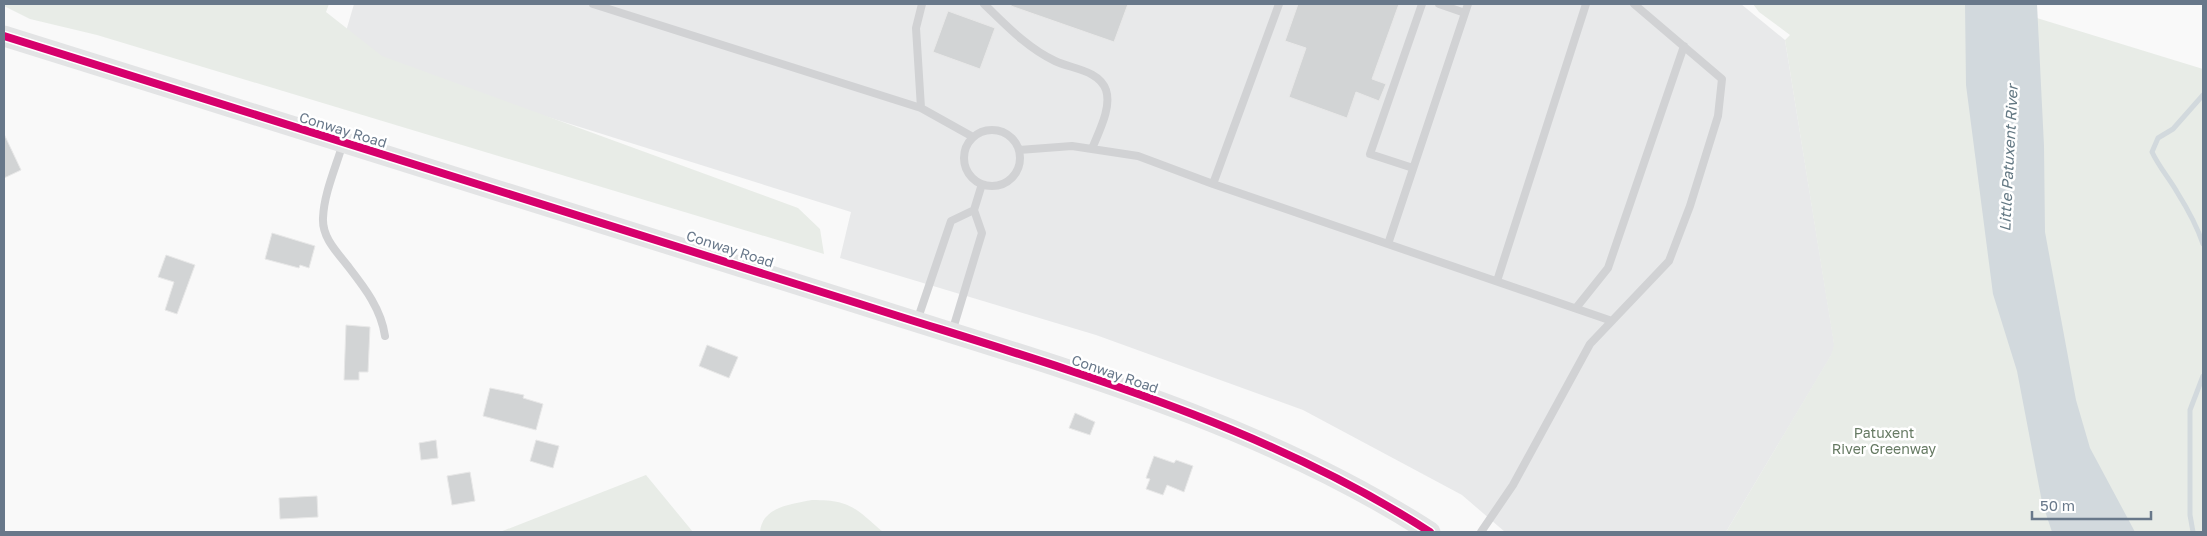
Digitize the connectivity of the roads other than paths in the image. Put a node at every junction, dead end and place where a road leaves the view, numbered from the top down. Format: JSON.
{"nodes":[{"id":1,"x":593,"y":4,"type":"edge"},
{"id":2,"x":922,"y":4,"type":"edge"},
{"id":3,"x":984,"y":4,"type":"edge"},
{"id":4,"x":1279,"y":4,"type":"edge"},
{"id":5,"x":1422,"y":4,"type":"edge"},
{"id":6,"x":1439,"y":4,"type":"edge"},
{"id":7,"x":1468,"y":4,"type":"edge"},
{"id":8,"x":1586,"y":4,"type":"edge"},
{"id":9,"x":1634,"y":4,"type":"edge"},
{"id":10,"x":1465,"y":13,"type":"junction"},
{"id":11,"x":4,"y":36,"type":"edge"},
{"id":12,"x":1684,"y":46,"type":"junction"},
{"id":13,"x":921,"y":108,"type":"junction"},
{"id":14,"x":973,"y":137,"type":"junction"},
{"id":15,"x":343,"y":143,"type":"junction"},
{"id":16,"x":1092,"y":149,"type":"junction"},
{"id":17,"x":1019,"y":150,"type":"junction"},
{"id":18,"x":1413,"y":168,"type":"junction"},
{"id":19,"x":982,"y":184,"type":"junction"},
{"id":20,"x":1214,"y":184,"type":"junction"},
{"id":21,"x":974,"y":210,"type":"junction"},
{"id":22,"x":1388,"y":244,"type":"junction"},
{"id":23,"x":1497,"y":281,"type":"junction"},
{"id":24,"x":1576,"y":308,"type":"junction"},
{"id":25,"x":1612,"y":320,"type":"junction"},
{"id":26,"x":916,"y":322,"type":"junction"},
{"id":27,"x":952,"y":333,"type":"junction"},
{"id":28,"x":385,"y":336,"type":"dead end"},
{"id":29,"x":1430,"y":532,"type":"edge"},
{"id":30,"x":1481,"y":532,"type":"edge"}],
"edges":[{"from":1,"to":13,"type":"lane"},
{"from":2,"to":13,"type":"lane"},
{"from":3,"to":16,"type":"lane"},
{"from":4,"to":20,"type":"lane"},
{"from":5,"to":18,"type":"lane"},
{"from":6,"to":10,"type":"lane"},
{"from":7,"to":10,"type":"lane"},
{"from":8,"to":23,"type":"lane"},
{"from":9,"to":12,"type":"lane"},
{"from":10,"to":18,"type":"lane"},
{"from":11,"to":15,"type":"street","name":"Conway Road"},
{"from":12,"to":24,"type":"lane"},
{"from":12,"to":25,"type":"lane"},
{"from":13,"to":14,"type":"lane"},
{"from":14,"to":17,"type":"lane"},
{"from":14,"to":19,"type":"lane"},
{"from":15,"to":26,"type":"street","name":"Conway Road"},
{"from":15,"to":28,"type":"lane"},
{"from":16,"to":17,"type":"lane"},
{"from":16,"to":20,"type":"lane"},
{"from":17,"to":19,"type":"lane"},
{"from":18,"to":22,"type":"lane"},
{"from":19,"to":21,"type":"lane"},
{"from":20,"to":22,"type":"lane"},
{"from":21,"to":26,"type":"lane"},
{"from":21,"to":27,"type":"lane"},
{"from":22,"to":23,"type":"lane"},
{"from":23,"to":24,"type":"lane"},
{"from":24,"to":25,"type":"lane"},
{"from":25,"to":30,"type":"lane"},
{"from":26,"to":27,"type":"street","name":"Conway Road"},
{"from":27,"to":29,"type":"street","name":"Conway Road"}]}
